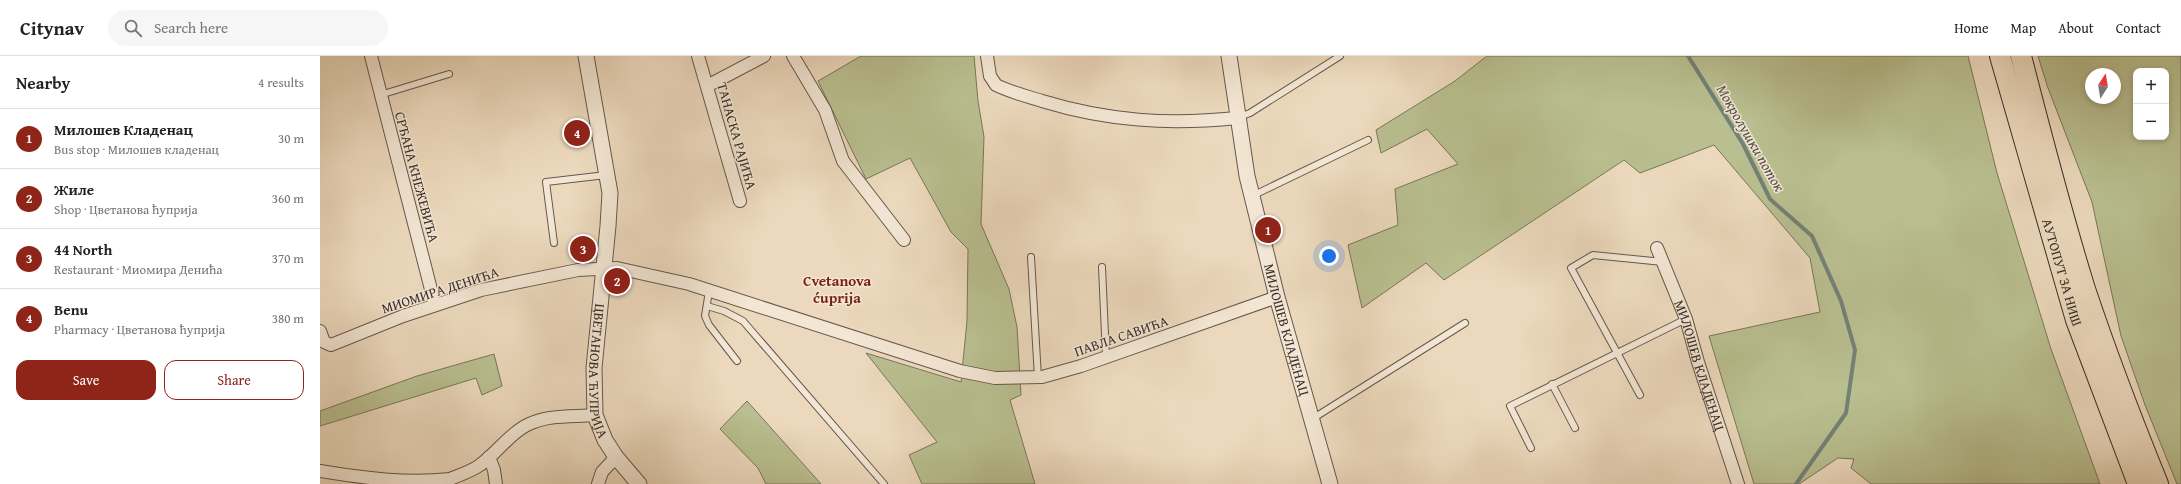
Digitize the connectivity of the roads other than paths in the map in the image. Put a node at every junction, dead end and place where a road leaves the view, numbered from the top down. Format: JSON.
{"nodes":[{"id":1,"x":371,"y":56,"type":"edge"},
{"id":2,"x":586,"y":56,"type":"edge"},
{"id":3,"x":698,"y":56,"type":"edge"},
{"id":4,"x":764,"y":56,"type":"edge"},
{"id":5,"x":793,"y":56,"type":"edge"},
{"id":6,"x":987,"y":56,"type":"edge"},
{"id":7,"x":1229,"y":56,"type":"edge"},
{"id":8,"x":1340,"y":56,"type":"edge"},
{"id":9,"x":2000,"y":56,"type":"edge"},
{"id":10,"x":2021,"y":56,"type":"edge"},
{"id":11,"x":449,"y":74,"type":"dead end"},
{"id":12,"x":707,"y":86,"type":"junction"},
{"id":13,"x":380,"y":95,"type":"junction"},
{"id":14,"x":1237,"y":118,"type":"junction"},
{"id":15,"x":1368,"y":140,"type":"dead end"},
{"id":16,"x":608,"y":175,"type":"junction"},
{"id":17,"x":1252,"y":196,"type":"junction"},
{"id":18,"x":740,"y":201,"type":"dead end"},
{"id":19,"x":904,"y":240,"type":"dead end"},
{"id":20,"x":554,"y":243,"type":"dead end"},
{"id":21,"x":1658,"y":248,"type":"dead end"},
{"id":22,"x":1032,"y":257,"type":"dead end"},
{"id":23,"x":1663,"y":262,"type":"junction"},
{"id":24,"x":1102,"y":267,"type":"dead end"},
{"id":25,"x":604,"y":268,"type":"junction"},
{"id":26,"x":709,"y":291,"type":"junction"},
{"id":27,"x":1278,"y":297,"type":"junction"},
{"id":28,"x":435,"y":305,"type":"junction"},
{"id":29,"x":707,"y":306,"type":"junction"},
{"id":30,"x":1686,"y":319,"type":"junction"},
{"id":31,"x":1465,"y":323,"type":"dead end"},
{"id":32,"x":325,"y":340,"type":"edge"},
{"id":33,"x":1617,"y":352,"type":"junction"},
{"id":34,"x":1106,"y":357,"type":"junction"},
{"id":35,"x":738,"y":361,"type":"dead end"},
{"id":36,"x":1038,"y":378,"type":"junction"},
{"id":37,"x":1552,"y":384,"type":"junction"},
{"id":38,"x":1640,"y":395,"type":"dead end"},
{"id":39,"x":596,"y":414,"type":"junction"},
{"id":40,"x":1310,"y":419,"type":"junction"},
{"id":41,"x":1576,"y":428,"type":"dead end"},
{"id":42,"x":1531,"y":448,"type":"dead end"},
{"id":43,"x":489,"y":457,"type":"junction"},
{"id":44,"x":616,"y":457,"type":"junction"},
{"id":45,"x":320,"y":471,"type":"edge"},
{"id":46,"x":496,"y":484,"type":"edge"},
{"id":47,"x":598,"y":484,"type":"edge"},
{"id":48,"x":639,"y":484,"type":"edge"},
{"id":49,"x":884,"y":484,"type":"edge"},
{"id":50,"x":1330,"y":484,"type":"edge"},
{"id":51,"x":1738,"y":484,"type":"edge"},
{"id":52,"x":2138,"y":484,"type":"edge"},
{"id":53,"x":2158,"y":484,"type":"edge"}],
"edges":[{"from":1,"to":13,"type":"street","name":"СРЂАНА КНЕЖЕВИЋА"},
{"from":2,"to":16,"type":"street","name":"ЦВЕТАНОВА ЋУПРИЈА"},
{"from":3,"to":12,"type":"street","name":"ТАНАСКА РАЈИЋА"},
{"from":4,"to":12,"type":"street"},
{"from":5,"to":19,"type":"street"},
{"from":6,"to":14,"type":"street"},
{"from":7,"to":14,"type":"street","name":"МИЛОШЕВ КЛАДЕНАЦ"},
{"from":8,"to":14,"type":"lane"},
{"from":9,"to":52,"type":"highway","name":"АУТОПУТ ЗА НИШ"},
{"from":10,"to":53,"type":"highway","name":"АУТОПУТ ЗА НИШ"},
{"from":11,"to":13,"type":"lane"},
{"from":12,"to":18,"type":"street","name":"ТАНАСКА РАЈИЋА"},
{"from":13,"to":28,"type":"street","name":"СРЂАНА КНЕЖЕВИЋА"},
{"from":14,"to":17,"type":"street","name":"МИЛОШЕВ КЛАДЕНАЦ"},
{"from":15,"to":17,"type":"lane"},
{"from":16,"to":20,"type":"lane"},
{"from":16,"to":25,"type":"street","name":"ЦВЕТАНОВА ЋУПРИЈА"},
{"from":17,"to":27,"type":"street","name":"МИЛОШЕВ КЛАДЕНАЦ"},
{"from":21,"to":23,"type":"street","name":"МИЛОШЕВ КЛАДЕНАЦ"},
{"from":22,"to":36,"type":"lane"},
{"from":23,"to":30,"type":"street","name":"МИЛОШЕВ КЛАДЕНАЦ"},
{"from":23,"to":33,"type":"lane"},
{"from":24,"to":34,"type":"lane"},
{"from":25,"to":26,"type":"street","name":"МИОМИРА ДЕНИЋА"},
{"from":25,"to":28,"type":"street","name":"МИОМИРА ДЕНИЋА"},
{"from":25,"to":39,"type":"street","name":"ЦВЕТАНОВА ЋУПРИЈА"},
{"from":26,"to":29,"type":"lane"},
{"from":26,"to":36,"type":"street","name":"ПАВЛА САВИЋА"},
{"from":27,"to":34,"type":"street","name":"ПАВЛА САВИЋА"},
{"from":27,"to":40,"type":"street","name":"МИЛОШЕВ КЛАДЕНАЦ"},
{"from":28,"to":32,"type":"street","name":"МИОМИРА ДЕНИЋА"},
{"from":29,"to":35,"type":"lane"},
{"from":29,"to":49,"type":"lane"},
{"from":30,"to":33,"type":"lane"},
{"from":30,"to":51,"type":"street","name":"МИЛОШЕВ КЛАДЕНАЦ"},
{"from":31,"to":40,"type":"lane"},
{"from":33,"to":37,"type":"lane"},
{"from":33,"to":38,"type":"lane"},
{"from":34,"to":36,"type":"street","name":"ПАВЛА САВИЋА"},
{"from":37,"to":41,"type":"lane"},
{"from":37,"to":42,"type":"lane"},
{"from":39,"to":43,"type":"street"},
{"from":39,"to":44,"type":"street","name":"ЦВЕТАНОВА ЋУПРИЈА"},
{"from":40,"to":50,"type":"street","name":"МИЛОШЕВ КЛАДЕНАЦ"},
{"from":43,"to":45,"type":"street"},
{"from":43,"to":46,"type":"street"},
{"from":44,"to":47,"type":"street"},
{"from":44,"to":48,"type":"street","name":"ЦВЕТАНОВА ЋУПРИЈА"}]}
